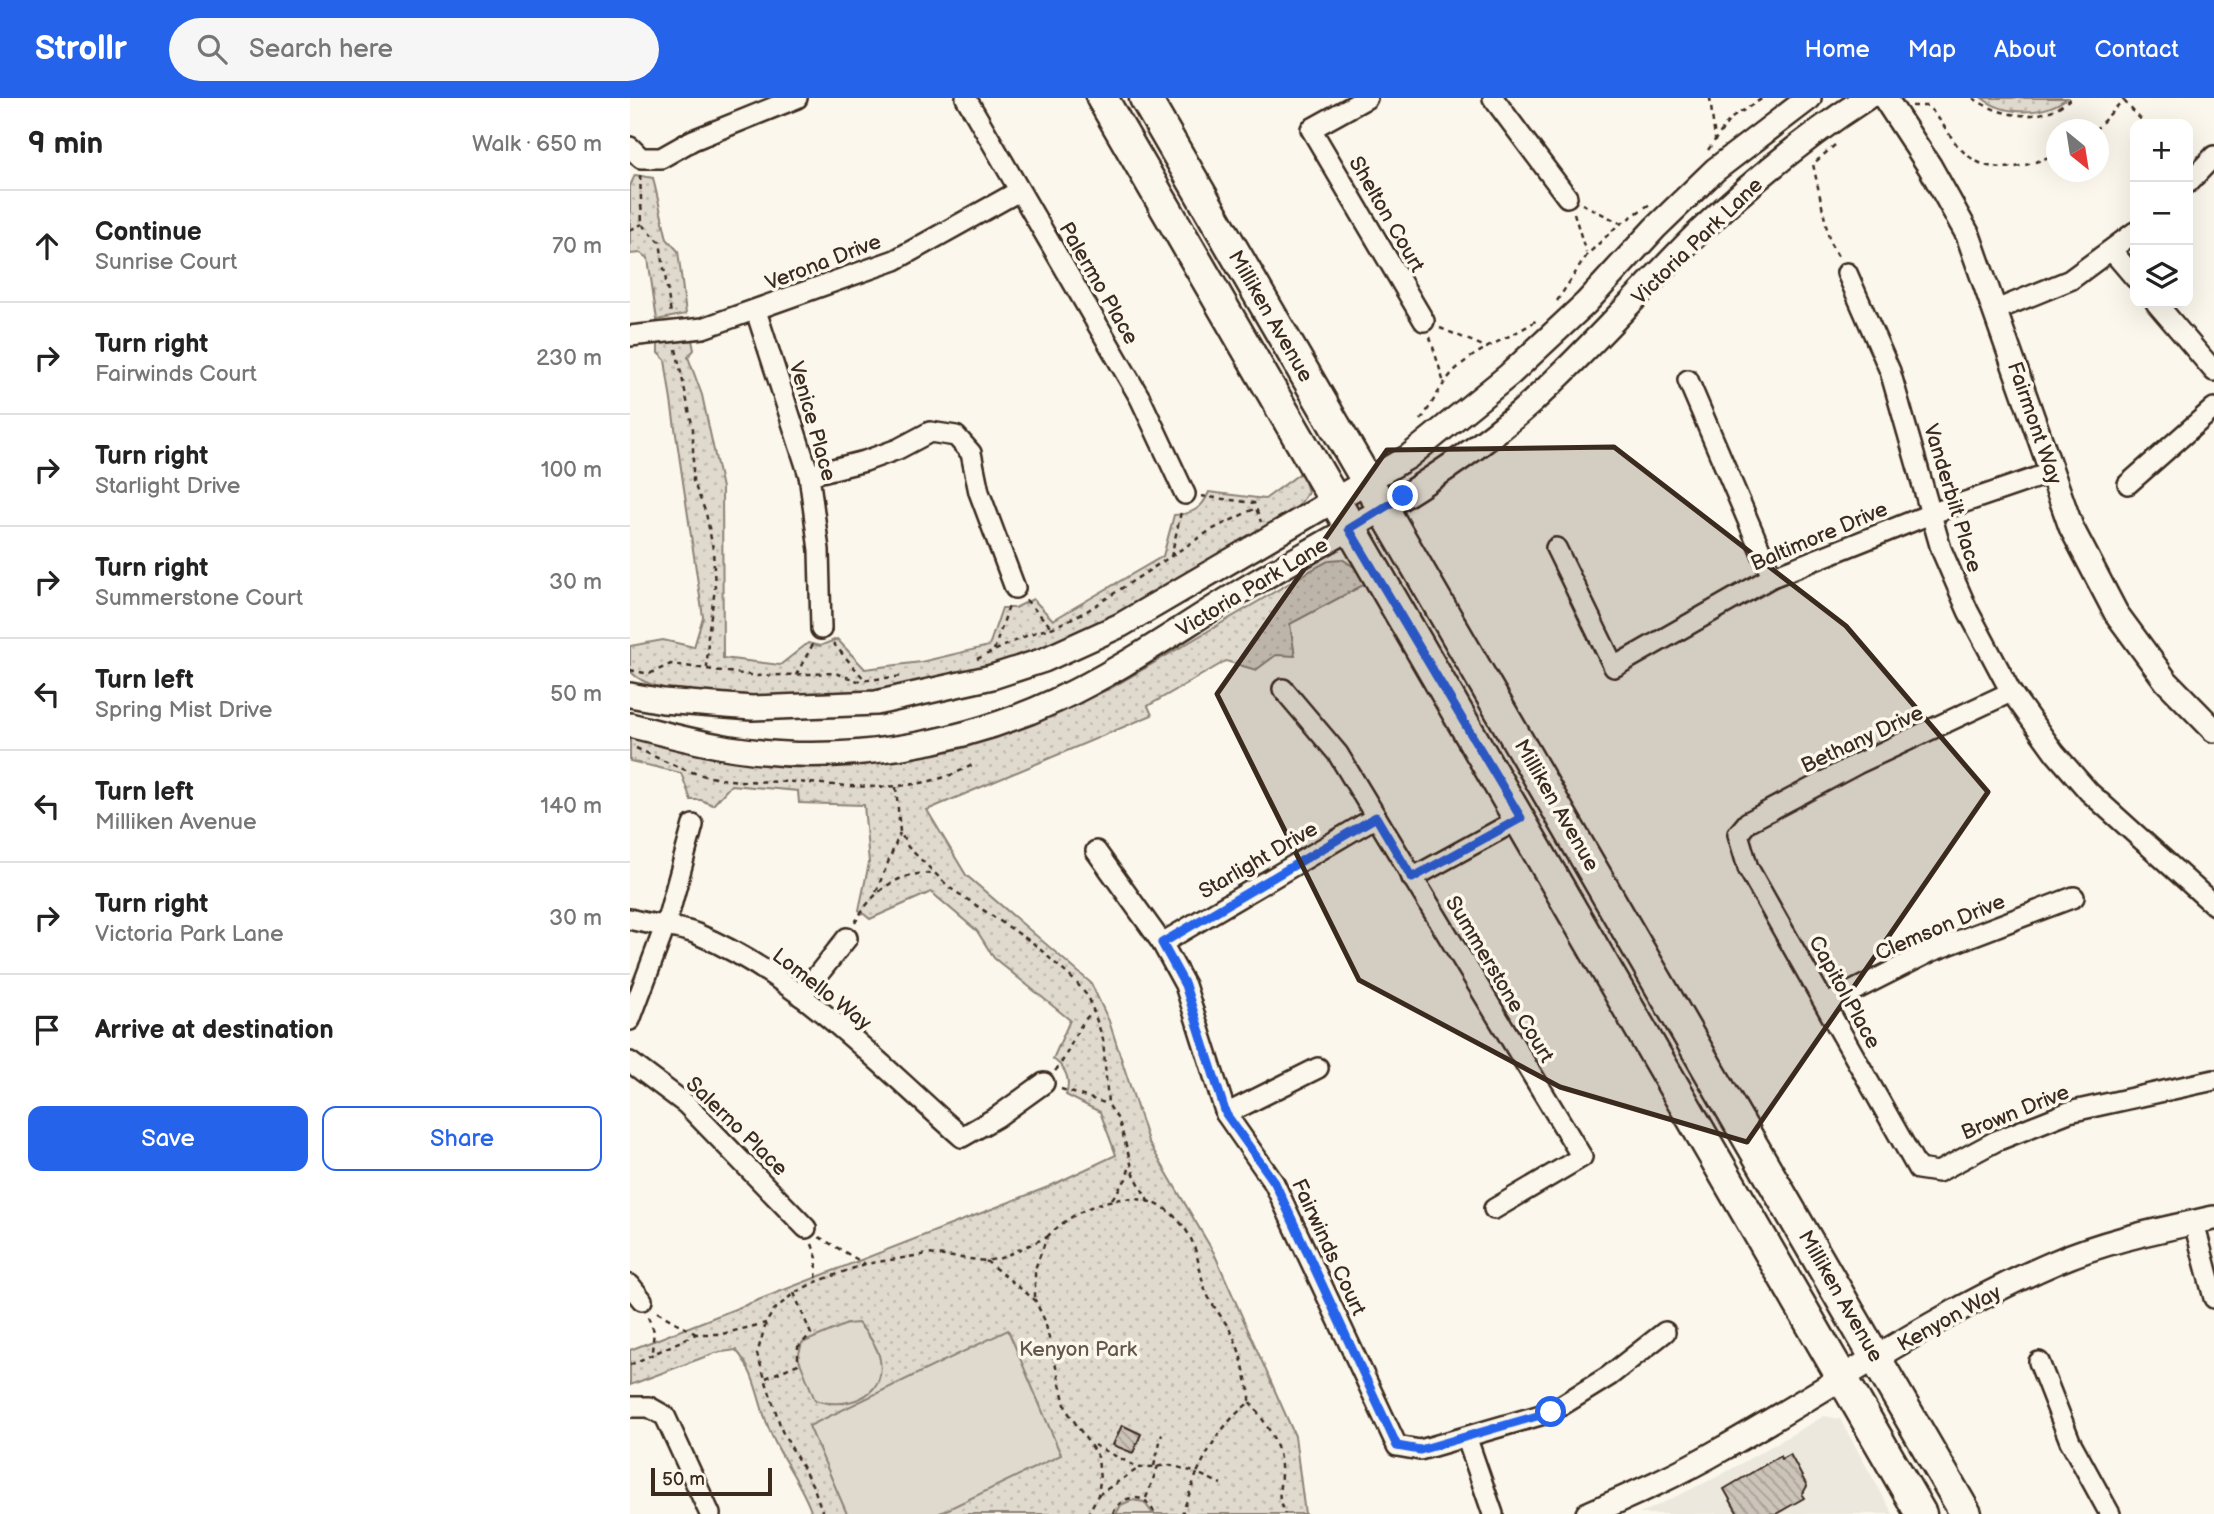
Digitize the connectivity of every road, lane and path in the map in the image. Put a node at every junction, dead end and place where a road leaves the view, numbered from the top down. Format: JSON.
{"nodes":[{"id":1,"x":797,"y":98,"type":"edge"},
{"id":2,"x":966,"y":98,"type":"edge"},
{"id":3,"x":1102,"y":98,"type":"edge"},
{"id":4,"x":1145,"y":98,"type":"edge"},
{"id":5,"x":1367,"y":98,"type":"edge"},
{"id":6,"x":1493,"y":98,"type":"edge"},
{"id":7,"x":1710,"y":98,"type":"edge"},
{"id":8,"x":1763,"y":98,"type":"edge"},
{"id":9,"x":1809,"y":98,"type":"edge"},
{"id":10,"x":1866,"y":98,"type":"edge"},
{"id":11,"x":1885,"y":98,"type":"edge"},
{"id":12,"x":1973,"y":98,"type":"edge"},
{"id":13,"x":2071,"y":98,"type":"edge"},
{"id":14,"x":2124,"y":99,"type":"edge"},
{"id":15,"x":1913,"y":107,"type":"dead end"},
{"id":16,"x":2105,"y":119,"type":"edge"},
{"id":17,"x":2141,"y":119,"type":"edge"},
{"id":18,"x":1715,"y":139,"type":"junction"},
{"id":19,"x":1707,"y":151,"type":"dead end"},
{"id":20,"x":636,"y":152,"type":"edge"},
{"id":21,"x":2214,"y":156,"type":"edge"},
{"id":22,"x":2046,"y":158,"type":"edge"},
{"id":23,"x":1814,"y":164,"type":"dead end"},
{"id":24,"x":2189,"y":182,"type":"edge"},
{"id":25,"x":1019,"y":191,"type":"junction"},
{"id":26,"x":1567,"y":197,"type":"junction"},
{"id":27,"x":1652,"y":203,"type":"dead end"},
{"id":28,"x":1621,"y":223,"type":"junction"},
{"id":29,"x":642,"y":224,"type":"junction"},
{"id":30,"x":630,"y":230,"type":"edge"},
{"id":31,"x":2130,"y":236,"type":"edge"},
{"id":32,"x":2112,"y":251,"type":"junction"},
{"id":33,"x":1587,"y":255,"type":"junction"},
{"id":34,"x":2130,"y":272,"type":"edge"},
{"id":35,"x":1847,"y":273,"type":"joint"},
{"id":36,"x":1555,"y":304,"type":"dead end"},
{"id":37,"x":2160,"y":308,"type":"edge"},
{"id":38,"x":1996,"y":310,"type":"junction"},
{"id":39,"x":756,"y":311,"type":"junction"},
{"id":40,"x":1543,"y":316,"type":"dead end"},
{"id":41,"x":1424,"y":321,"type":"junction"},
{"id":42,"x":673,"y":331,"type":"junction"},
{"id":43,"x":630,"y":336,"type":"edge"},
{"id":44,"x":1488,"y":348,"type":"junction"},
{"id":45,"x":2214,"y":371,"type":"edge"},
{"id":46,"x":1688,"y":380,"type":"dead end"},
{"id":47,"x":1444,"y":383,"type":"junction"},
{"id":48,"x":2214,"y":408,"type":"edge"},
{"id":49,"x":1419,"y":422,"type":"dead end"},
{"id":50,"x":2053,"y":472,"type":"junction"},
{"id":51,"x":809,"y":475,"type":"junction"},
{"id":52,"x":1365,"y":481,"type":"junction"},
{"id":53,"x":2129,"y":484,"type":"dead end"},
{"id":54,"x":1185,"y":494,"type":"junction"},
{"id":55,"x":1332,"y":500,"type":"junction"},
{"id":56,"x":1256,"y":508,"type":"junction"},
{"id":57,"x":1382,"y":509,"type":"junction"},
{"id":58,"x":1933,"y":513,"type":"junction"},
{"id":59,"x":1270,"y":518,"type":"dead end"},
{"id":60,"x":1349,"y":529,"type":"junction"},
{"id":61,"x":1556,"y":548,"type":"dead end"},
{"id":62,"x":1171,"y":557,"type":"junction"},
{"id":63,"x":1772,"y":578,"type":"junction"},
{"id":64,"x":1015,"y":588,"type":"junction"},
{"id":65,"x":1052,"y":628,"type":"junction"},
{"id":66,"x":821,"y":629,"type":"junction"},
{"id":67,"x":994,"y":652,"type":"junction"},
{"id":68,"x":969,"y":663,"type":"dead end"},
{"id":69,"x":707,"y":668,"type":"junction"},
{"id":70,"x":630,"y":670,"type":"edge"},
{"id":71,"x":796,"y":675,"type":"junction"},
{"id":72,"x":908,"y":676,"type":"dead end"},
{"id":73,"x":865,"y":680,"type":"junction"},
{"id":74,"x":1283,"y":689,"type":"dead end"},
{"id":75,"x":2011,"y":692,"type":"junction"},
{"id":76,"x":630,"y":695,"type":"edge"},
{"id":77,"x":630,"y":725,"type":"edge"},
{"id":78,"x":2214,"y":730,"type":"edge"},
{"id":79,"x":630,"y":746,"type":"edge"},
{"id":80,"x":972,"y":765,"type":"dead end"},
{"id":81,"x":896,"y":787,"type":"junction"},
{"id":82,"x":1376,"y":817,"type":"junction"},
{"id":83,"x":1521,"y":818,"type":"junction"},
{"id":84,"x":693,"y":825,"type":"dead end"},
{"id":85,"x":900,"y":832,"type":"junction"},
{"id":86,"x":1738,"y":834,"type":"joint"},
{"id":87,"x":1096,"y":851,"type":"dead end"},
{"id":88,"x":936,"y":875,"type":"junction"},
{"id":89,"x":1412,"y":878,"type":"junction"},
{"id":90,"x":876,"y":892,"type":"junction"},
{"id":91,"x":2074,"y":897,"type":"dead end"},
{"id":92,"x":2214,"y":904,"type":"edge"},
{"id":93,"x":630,"y":919,"type":"edge"},
{"id":94,"x":666,"y":924,"type":"junction"},
{"id":95,"x":847,"y":938,"type":"joint"},
{"id":96,"x":1162,"y":943,"type":"junction"},
{"id":97,"x":801,"y":996,"type":"junction"},
{"id":98,"x":1827,"y":1004,"type":"junction"},
{"id":99,"x":1094,"y":1011,"type":"junction"},
{"id":100,"x":630,"y":1020,"type":"edge"},
{"id":101,"x":630,"y":1062,"type":"edge"},
{"id":102,"x":1318,"y":1068,"type":"dead end"},
{"id":103,"x":2214,"y":1080,"type":"edge"},
{"id":104,"x":1044,"y":1083,"type":"junction"},
{"id":105,"x":1108,"y":1104,"type":"junction"},
{"id":106,"x":1226,"y":1114,"type":"junction"},
{"id":107,"x":1131,"y":1161,"type":"junction"},
{"id":108,"x":1918,"y":1170,"type":"joint"},
{"id":109,"x":1112,"y":1199,"type":"junction"},
{"id":110,"x":1149,"y":1203,"type":"junction"},
{"id":111,"x":1494,"y":1209,"type":"dead end"},
{"id":112,"x":2204,"y":1221,"type":"edge"},
{"id":113,"x":806,"y":1228,"type":"junction"},
{"id":114,"x":1047,"y":1237,"type":"junction"},
{"id":115,"x":986,"y":1261,"type":"junction"},
{"id":116,"x":864,"y":1264,"type":"junction"},
{"id":117,"x":816,"y":1282,"type":"junction"},
{"id":118,"x":636,"y":1293,"type":"edge"},
{"id":119,"x":794,"y":1293,"type":"junction"},
{"id":120,"x":2214,"y":1297,"type":"edge"},
{"id":121,"x":1035,"y":1300,"type":"junction"},
{"id":122,"x":766,"y":1323,"type":"junction"},
{"id":123,"x":1665,"y":1332,"type":"dead end"},
{"id":124,"x":696,"y":1334,"type":"junction"},
{"id":125,"x":652,"y":1352,"type":"junction"},
{"id":126,"x":1877,"y":1358,"type":"junction"},
{"id":127,"x":2039,"y":1362,"type":"dead end"},
{"id":128,"x":630,"y":1365,"type":"edge"},
{"id":129,"x":1842,"y":1377,"type":"junction"},
{"id":130,"x":766,"y":1378,"type":"junction"},
{"id":131,"x":1250,"y":1402,"type":"junction"},
{"id":132,"x":630,"y":1407,"type":"edge"},
{"id":133,"x":1162,"y":1434,"type":"dead end"},
{"id":134,"x":1467,"y":1438,"type":"junction"},
{"id":135,"x":1091,"y":1443,"type":"junction"},
{"id":136,"x":1156,"y":1466,"type":"junction"},
{"id":137,"x":1139,"y":1468,"type":"junction"},
{"id":138,"x":1196,"y":1473,"type":"junction"},
{"id":139,"x":1221,"y":1484,"type":"dead end"},
{"id":140,"x":1098,"y":1495,"type":"junction"},
{"id":141,"x":1145,"y":1500,"type":"junction"},
{"id":142,"x":710,"y":1514,"type":"edge"},
{"id":143,"x":823,"y":1514,"type":"edge"},
{"id":144,"x":1088,"y":1514,"type":"edge"},
{"id":145,"x":1113,"y":1514,"type":"edge"},
{"id":146,"x":1156,"y":1514,"type":"edge"},
{"id":147,"x":1182,"y":1514,"type":"edge"},
{"id":148,"x":1285,"y":1514,"type":"edge"},
{"id":149,"x":1493,"y":1514,"type":"edge"},
{"id":150,"x":1588,"y":1514,"type":"edge"},
{"id":151,"x":1921,"y":1514,"type":"edge"},
{"id":152,"x":1966,"y":1514,"type":"edge"},
{"id":153,"x":2110,"y":1514,"type":"edge"}],
"edges":[{"from":1,"to":20,"type":"street"},
{"from":2,"to":25,"type":"street","name":"Palermo Place"},
{"from":3,"to":55,"type":"main road","name":"Milliken Avenue"},
{"from":4,"to":52,"type":"main road","name":"Milliken Avenue"},
{"from":5,"to":41,"type":"street","name":"Shelton Court"},
{"from":6,"to":26,"type":"street"},
{"from":7,"to":18,"type":"path"},
{"from":8,"to":18,"type":"path"},
{"from":9,"to":52,"type":"street","name":"Victoria Park Lane"},
{"from":10,"to":57,"type":"street","name":"Victoria Park Lane"},
{"from":11,"to":38,"type":"street","name":"Fairmont Way"},
{"from":12,"to":13,"type":"path"},
{"from":14,"to":16,"type":"path"},
{"from":14,"to":17,"type":"path"},
{"from":15,"to":22,"type":"path"},
{"from":18,"to":19,"type":"path"},
{"from":20,"to":29,"type":"path"},
{"from":21,"to":24,"type":"street"},
{"from":23,"to":35,"type":"path"},
{"from":25,"to":39,"type":"street","name":"Verona Drive"},
{"from":25,"to":54,"type":"street","name":"Palermo Place"},
{"from":26,"to":28,"type":"path"},
{"from":26,"to":33,"type":"path"},
{"from":27,"to":28,"type":"path"},
{"from":28,"to":33,"type":"path"},
{"from":29,"to":30,"type":"path"},
{"from":29,"to":42,"type":"path"},
{"from":31,"to":32,"type":"street"},
{"from":32,"to":34,"type":"street"},
{"from":32,"to":38,"type":"street"},
{"from":33,"to":36,"type":"path"},
{"from":35,"to":58,"type":"street","name":"Vanderbilt Place"},
{"from":37,"to":45,"type":"street"},
{"from":38,"to":50,"type":"street","name":"Fairmont Way"},
{"from":39,"to":42,"type":"street","name":"Verona Drive"},
{"from":39,"to":51,"type":"street","name":"Venice Place"},
{"from":40,"to":44,"type":"path"},
{"from":41,"to":44,"type":"path"},
{"from":41,"to":47,"type":"path"},
{"from":42,"to":43,"type":"street","name":"Verona Drive"},
{"from":42,"to":69,"type":"path"},
{"from":44,"to":47,"type":"path"},
{"from":46,"to":63,"type":"street"},
{"from":47,"to":49,"type":"path"},
{"from":48,"to":53,"type":"street"},
{"from":50,"to":58,"type":"street","name":"Baltimore Drive"},
{"from":50,"to":78,"type":"street","name":"Fairmont Way"},
{"from":51,"to":64,"type":"street"},
{"from":51,"to":66,"type":"street","name":"Venice Place"},
{"from":52,"to":55,"type":"street","name":"Victoria Park Lane"},
{"from":52,"to":57,"type":"main road","name":"Milliken Avenue"},
{"from":54,"to":56,"type":"path"},
{"from":54,"to":62,"type":"path"},
{"from":55,"to":60,"type":"main road","name":"Milliken Avenue"},
{"from":55,"to":76,"type":"street","name":"Victoria Park Lane"},
{"from":56,"to":59,"type":"path"},
{"from":56,"to":62,"type":"path"},
{"from":57,"to":60,"type":"street","name":"Victoria Park Lane"},
{"from":57,"to":126,"type":"main road","name":"Milliken Avenue"},
{"from":58,"to":63,"type":"street","name":"Baltimore Drive"},
{"from":58,"to":75,"type":"street","name":"Vanderbilt Place"},
{"from":60,"to":77,"type":"street","name":"Victoria Park Lane"},
{"from":60,"to":83,"type":"main road","name":"Milliken Avenue"},
{"from":61,"to":63,"type":"street","name":"Baltimore Drive"},
{"from":62,"to":65,"type":"path"},
{"from":64,"to":65,"type":"path"},
{"from":64,"to":67,"type":"path"},
{"from":65,"to":67,"type":"path"},
{"from":66,"to":71,"type":"path"},
{"from":66,"to":73,"type":"path"},
{"from":67,"to":68,"type":"path"},
{"from":69,"to":70,"type":"path"},
{"from":69,"to":71,"type":"path"},
{"from":71,"to":73,"type":"path"},
{"from":72,"to":73,"type":"path"},
{"from":74,"to":82,"type":"street","name":"Summerstone Court"},
{"from":75,"to":86,"type":"street","name":"Bethany Drive"},
{"from":75,"to":92,"type":"street","name":"Vanderbilt Place"},
{"from":79,"to":81,"type":"path"},
{"from":80,"to":81,"type":"path"},
{"from":81,"to":85,"type":"path"},
{"from":82,"to":89,"type":"street","name":"Summerstone Court"},
{"from":82,"to":96,"type":"street","name":"Starlight Drive"},
{"from":83,"to":89,"type":"street"},
{"from":83,"to":129,"type":"main road","name":"Milliken Avenue"},
{"from":84,"to":94,"type":"street"},
{"from":85,"to":88,"type":"path"},
{"from":85,"to":90,"type":"path"},
{"from":86,"to":98,"type":"street","name":"Capitol Place"},
{"from":87,"to":96,"type":"street","name":"Fairwinds Court"},
{"from":88,"to":90,"type":"path"},
{"from":88,"to":99,"type":"path"},
{"from":89,"to":111,"type":"street","name":"Summerstone Court"},
{"from":90,"to":95,"type":"path"},
{"from":91,"to":98,"type":"street","name":"Clemson Drive"},
{"from":93,"to":94,"type":"street","name":"Lomello Way"},
{"from":94,"to":97,"type":"street","name":"Lomello Way"},
{"from":94,"to":100,"type":"street"},
{"from":95,"to":97,"type":"street"},
{"from":96,"to":106,"type":"street","name":"Fairwinds Court"},
{"from":97,"to":104,"type":"street","name":"Lomello Way"},
{"from":98,"to":108,"type":"street","name":"Capitol Place"},
{"from":99,"to":104,"type":"path"},
{"from":99,"to":105,"type":"path"},
{"from":101,"to":113,"type":"street","name":"Salerno Place"},
{"from":102,"to":106,"type":"street"},
{"from":103,"to":108,"type":"street","name":"Brown Drive"},
{"from":104,"to":105,"type":"path"},
{"from":105,"to":107,"type":"path"},
{"from":106,"to":134,"type":"street","name":"Fairwinds Court"},
{"from":107,"to":109,"type":"path"},
{"from":107,"to":110,"type":"path"},
{"from":109,"to":110,"type":"path"},
{"from":109,"to":114,"type":"path"},
{"from":110,"to":131,"type":"path"},
{"from":112,"to":120,"type":"street"},
{"from":112,"to":126,"type":"street","name":"Kenyon Way"},
{"from":113,"to":116,"type":"path"},
{"from":113,"to":117,"type":"path"},
{"from":114,"to":115,"type":"path"},
{"from":114,"to":121,"type":"path"},
{"from":115,"to":116,"type":"path"},
{"from":115,"to":121,"type":"path"},
{"from":116,"to":117,"type":"path"},
{"from":117,"to":119,"type":"path"},
{"from":118,"to":124,"type":"path"},
{"from":118,"to":125,"type":"path"},
{"from":119,"to":122,"type":"path"},
{"from":119,"to":130,"type":"path"},
{"from":121,"to":135,"type":"path"},
{"from":122,"to":124,"type":"path"},
{"from":122,"to":130,"type":"path"},
{"from":123,"to":134,"type":"street"},
{"from":124,"to":125,"type":"path"},
{"from":125,"to":128,"type":"path"},
{"from":126,"to":129,"type":"street","name":"Kenyon Way"},
{"from":126,"to":152,"type":"main road","name":"Milliken Avenue"},
{"from":127,"to":153,"type":"street"},
{"from":129,"to":150,"type":"street","name":"Kenyon Way"},
{"from":129,"to":151,"type":"main road","name":"Milliken Avenue"},
{"from":130,"to":143,"type":"path"},
{"from":131,"to":138,"type":"path"},
{"from":131,"to":148,"type":"path"},
{"from":132,"to":142,"type":"street"},
{"from":133,"to":136,"type":"path"},
{"from":134,"to":149,"type":"street"},
{"from":135,"to":137,"type":"path"},
{"from":135,"to":140,"type":"path"},
{"from":136,"to":137,"type":"path"},
{"from":136,"to":138,"type":"path"},
{"from":136,"to":141,"type":"path"},
{"from":137,"to":140,"type":"path"},
{"from":138,"to":139,"type":"path"},
{"from":138,"to":147,"type":"path"},
{"from":140,"to":144,"type":"path"},
{"from":141,"to":145,"type":"path"},
{"from":141,"to":146,"type":"path"}]}
